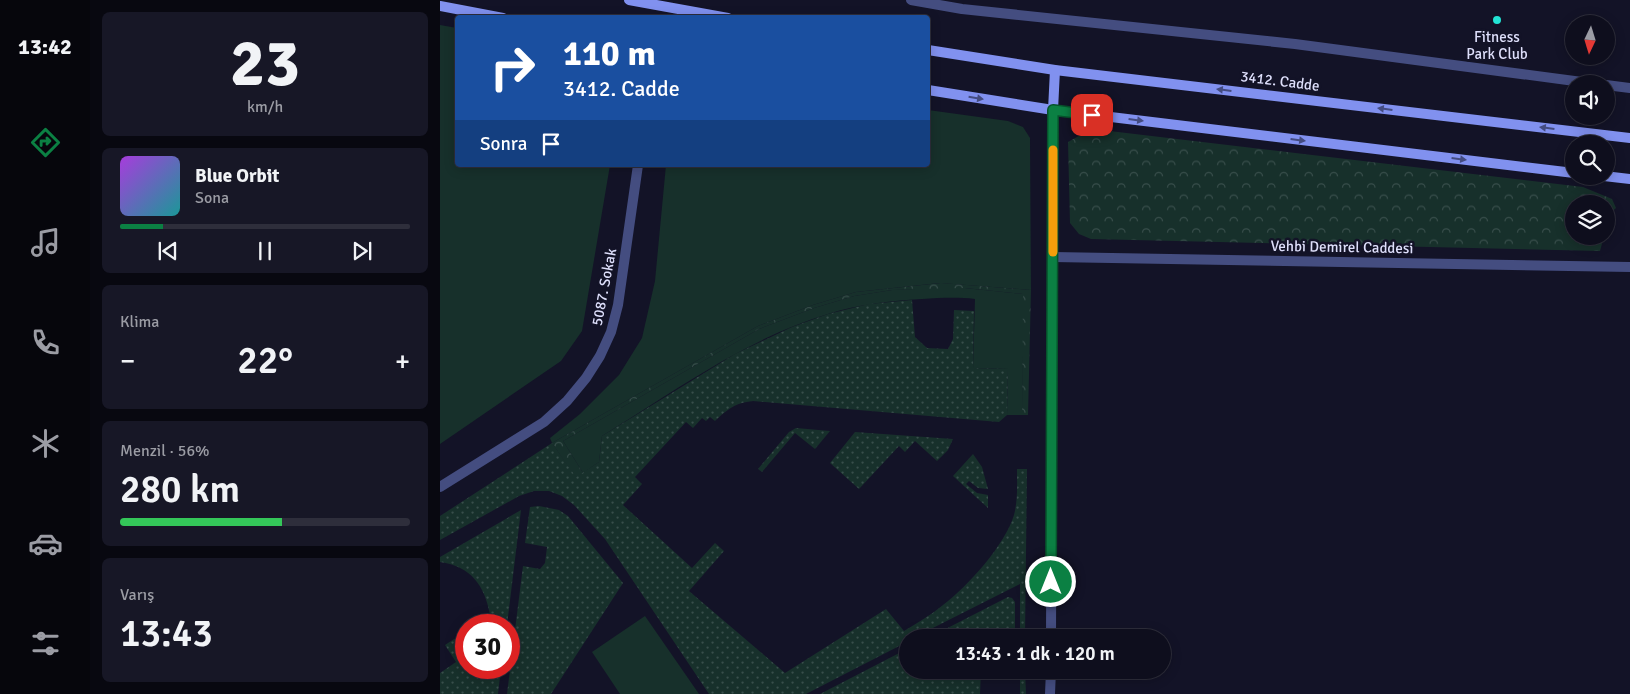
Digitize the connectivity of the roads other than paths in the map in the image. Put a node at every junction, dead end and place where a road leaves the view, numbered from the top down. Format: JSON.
{"nodes":[{"id":1,"x":629,"y":0,"type":"edge"},
{"id":2,"x":911,"y":0,"type":"edge"},
{"id":3,"x":440,"y":6,"type":"edge"},
{"id":4,"x":488,"y":15,"type":"edge"},
{"id":5,"x":712,"y":15,"type":"edge"},
{"id":6,"x":930,"y":50,"type":"edge"},
{"id":7,"x":1055,"y":70,"type":"junction"},
{"id":8,"x":1565,"y":80,"type":"edge"},
{"id":9,"x":1615,"y":86,"type":"edge"},
{"id":10,"x":1630,"y":88,"type":"edge"},
{"id":11,"x":930,"y":90,"type":"edge"},
{"id":12,"x":1053,"y":110,"type":"junction"},
{"id":13,"x":1630,"y":138,"type":"edge"},
{"id":14,"x":638,"y":167,"type":"edge"},
{"id":15,"x":1565,"y":172,"type":"edge"},
{"id":16,"x":1615,"y":177,"type":"edge"},
{"id":17,"x":1630,"y":179,"type":"edge"},
{"id":18,"x":1053,"y":257,"type":"junction"},
{"id":19,"x":1630,"y":267,"type":"edge"},
{"id":20,"x":440,"y":487,"type":"edge"},
{"id":21,"x":1051,"y":629,"type":"edge"},
{"id":22,"x":1050,"y":679,"type":"edge"},
{"id":23,"x":1050,"y":694,"type":"edge"}],
"edges":[{"from":1,"to":5,"type":"street"},
{"from":2,"to":8,"type":"street"},
{"from":3,"to":4,"type":"street"},
{"from":6,"to":7,"type":"street","name":"3412. Cadde"},
{"from":7,"to":12,"type":"street"},
{"from":13,"to":7,"type":"street","name":"3412. Cadde","one_way":true},
{"from":9,"to":10,"type":"street"},
{"from":11,"to":12,"type":"street","one_way":true},
{"from":12,"to":15,"type":"street","one_way":true},
{"from":12,"to":18,"type":"street"},
{"from":14,"to":20,"type":"street","name":"5087. Sokak"},
{"from":16,"to":17,"type":"street"},
{"from":18,"to":19,"type":"street","name":"Vehbi Demirel Caddesi"},
{"from":18,"to":21,"type":"street"},
{"from":22,"to":23,"type":"street"}]}
